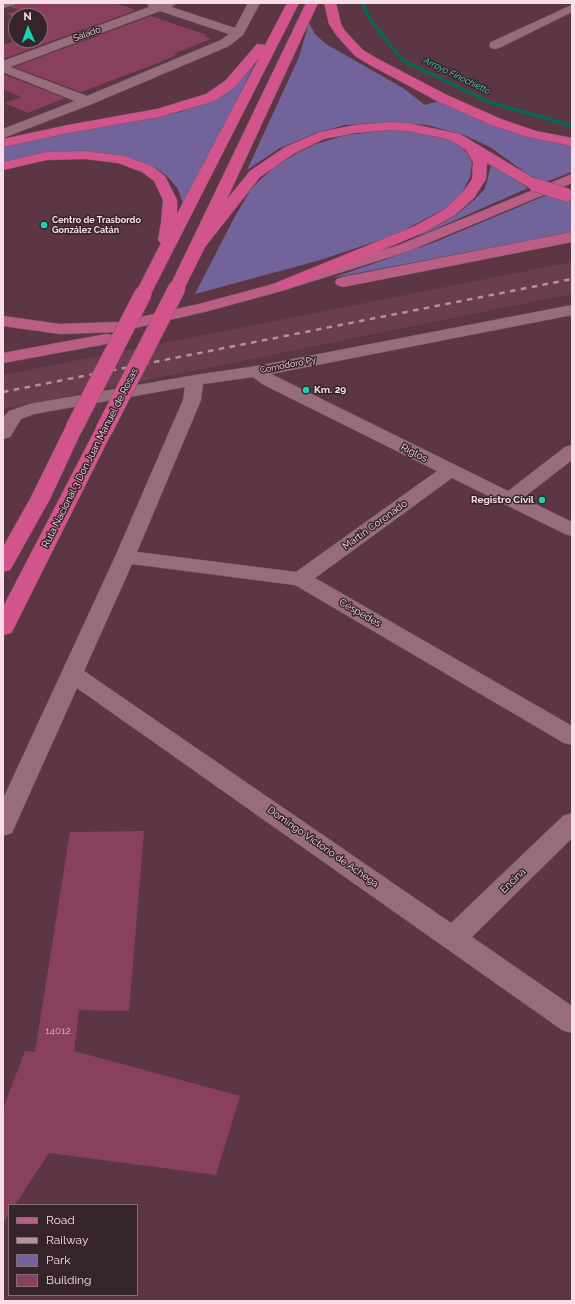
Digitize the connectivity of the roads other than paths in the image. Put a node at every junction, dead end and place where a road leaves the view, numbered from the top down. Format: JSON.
{"nodes":[{"id":1,"x":10,"y":3,"type":"edge"},
{"id":2,"x":254,"y":3,"type":"edge"},
{"id":3,"x":293,"y":3,"type":"edge"},
{"id":4,"x":312,"y":3,"type":"edge"},
{"id":5,"x":330,"y":3,"type":"edge"},
{"id":6,"x":160,"y":4,"type":"edge"},
{"id":7,"x":3,"y":5,"type":"edge"},
{"id":8,"x":572,"y":8,"type":"edge"},
{"id":9,"x":543,"y":9,"type":"dead end"},
{"id":10,"x":556,"y":16,"type":"junction"},
{"id":11,"x":286,"y":17,"type":"junction"},
{"id":12,"x":572,"y":21,"type":"edge"},
{"id":13,"x":239,"y":32,"type":"junction"},
{"id":14,"x":495,"y":44,"type":"dead end"},
{"id":15,"x":3,"y":65,"type":"edge"},
{"id":16,"x":3,"y":68,"type":"edge"},
{"id":17,"x":87,"y":101,"type":"junction"},
{"id":18,"x":3,"y":134,"type":"edge"},
{"id":19,"x":572,"y":142,"type":"edge"},
{"id":20,"x":3,"y":143,"type":"edge"},
{"id":21,"x":472,"y":147,"type":"junction"},
{"id":22,"x":3,"y":166,"type":"edge"},
{"id":23,"x":572,"y":178,"type":"edge"},
{"id":24,"x":570,"y":196,"type":"edge"},
{"id":25,"x":572,"y":237,"type":"edge"},
{"id":26,"x":198,"y":246,"type":"junction"},
{"id":27,"x":162,"y":258,"type":"junction"},
{"id":28,"x":284,"y":285,"type":"junction"},
{"id":29,"x":572,"y":310,"type":"edge"},
{"id":30,"x":3,"y":321,"type":"edge"},
{"id":31,"x":3,"y":358,"type":"edge"},
{"id":32,"x":257,"y":371,"type":"junction"},
{"id":33,"x":195,"y":380,"type":"junction"},
{"id":34,"x":5,"y":428,"type":"edge"},
{"id":35,"x":572,"y":451,"type":"edge"},
{"id":36,"x":450,"y":471,"type":"junction"},
{"id":37,"x":510,"y":499,"type":"junction"},
{"id":38,"x":572,"y":530,"type":"edge"},
{"id":39,"x":125,"y":557,"type":"junction"},
{"id":40,"x":3,"y":565,"type":"edge"},
{"id":41,"x":300,"y":579,"type":"junction"},
{"id":42,"x":3,"y":628,"type":"edge"},
{"id":43,"x":73,"y":674,"type":"junction"},
{"id":44,"x":572,"y":737,"type":"edge"},
{"id":45,"x":572,"y":823,"type":"edge"},
{"id":46,"x":3,"y":826,"type":"edge"},
{"id":47,"x":453,"y":938,"type":"junction"},
{"id":48,"x":572,"y":1021,"type":"edge"}],
"edges":[{"from":1,"to":7,"type":"street"},
{"from":2,"to":13,"type":"street"},
{"from":3,"to":11,"type":"highway"},
{"from":4,"to":26,"type":"highway"},
{"from":5,"to":19,"type":"highway"},
{"from":6,"to":13,"type":"street"},
{"from":6,"to":15,"type":"street","name":"Salado"},
{"from":8,"to":10,"type":"street"},
{"from":9,"to":10,"type":"street"},
{"from":10,"to":12,"type":"street"},
{"from":10,"to":14,"type":"street"},
{"from":11,"to":20,"type":"highway"},
{"from":11,"to":27,"type":"highway"},
{"from":13,"to":17,"type":"street"},
{"from":16,"to":17,"type":"street"},
{"from":17,"to":18,"type":"street"},
{"from":21,"to":24,"type":"highway","bridge":true},
{"from":21,"to":26,"type":"highway"},
{"from":21,"to":28,"type":"highway"},
{"from":22,"to":27,"type":"highway"},
{"from":23,"to":28,"type":"main road"},
{"from":25,"to":31,"type":"main road"},
{"from":26,"to":42,"type":"highway","name":"Ruta Nacional 3 Don Juan Manuel de Rosas","bridge":true},
{"from":27,"to":40,"type":"highway","bridge":true},
{"from":28,"to":30,"type":"main road"},
{"from":29,"to":32,"type":"street","name":"Comodoro Py"},
{"from":32,"to":33,"type":"street","name":"Comodoro Py"},
{"from":32,"to":36,"type":"street","name":"Riglos"},
{"from":33,"to":34,"type":"street","name":"Comodoro Py"},
{"from":33,"to":39,"type":"street"},
{"from":35,"to":37,"type":"street"},
{"from":36,"to":37,"type":"street","name":"Riglos"},
{"from":36,"to":41,"type":"street","name":"Martín Coronado"},
{"from":37,"to":38,"type":"street","name":"Riglos"},
{"from":39,"to":41,"type":"street","name":"Céspedes"},
{"from":39,"to":43,"type":"street"},
{"from":41,"to":44,"type":"street","name":"Céspedes"},
{"from":43,"to":46,"type":"street"},
{"from":43,"to":47,"type":"street","name":"Domingo Victorio de Achega"},
{"from":45,"to":47,"type":"street","name":"Encina"},
{"from":47,"to":48,"type":"street","name":"Domingo Victorio de Achega"}]}
